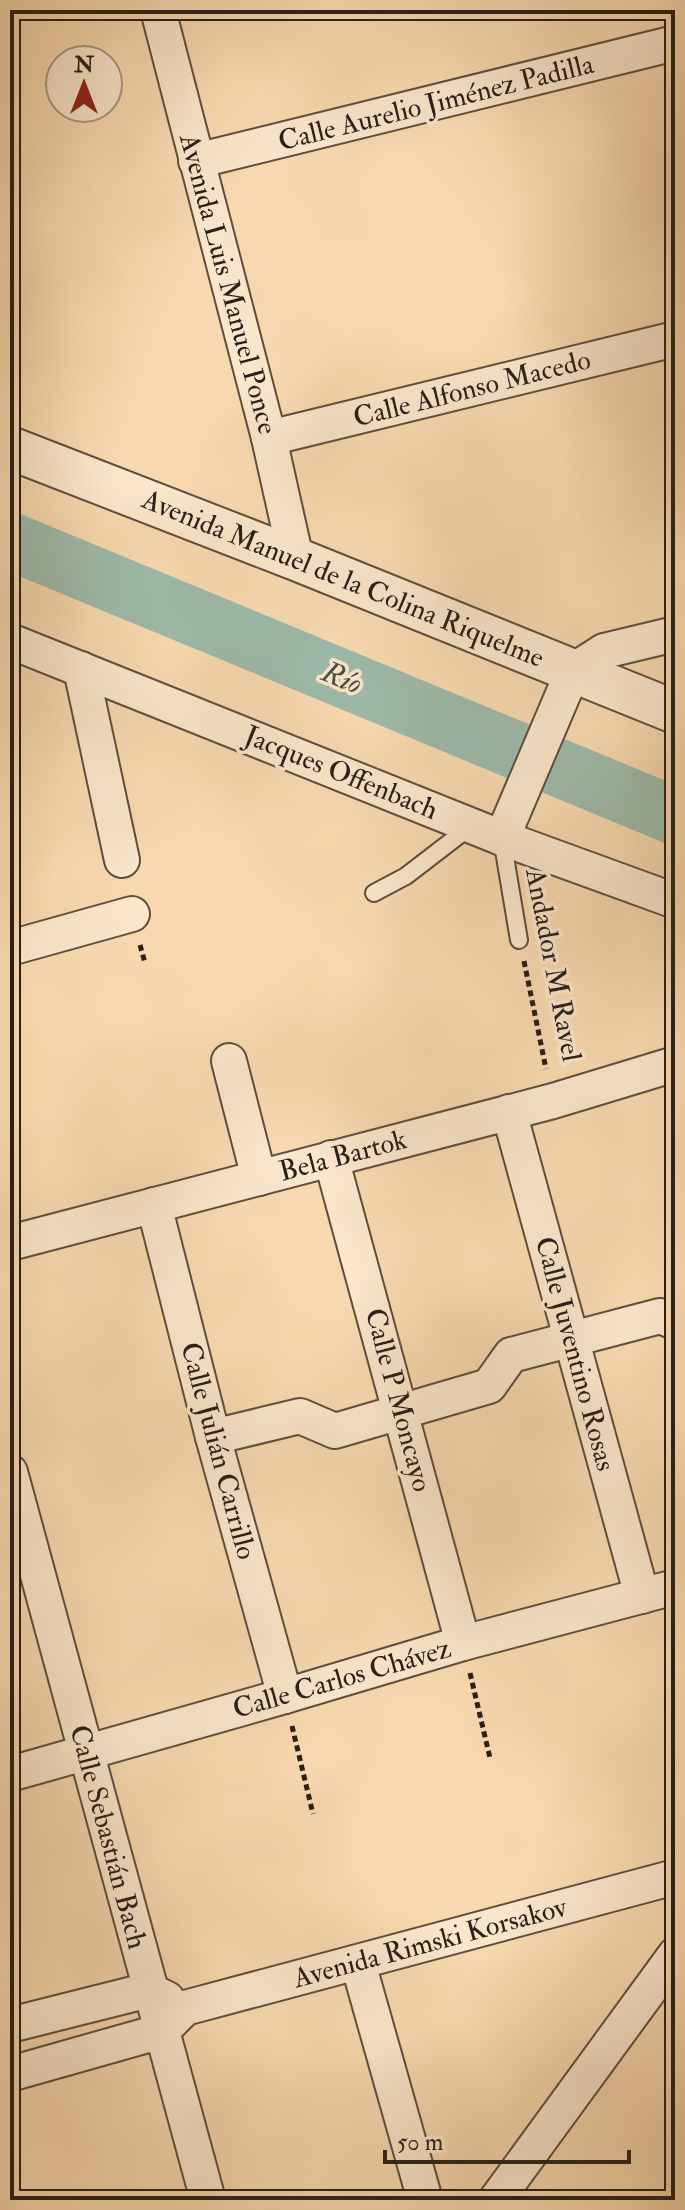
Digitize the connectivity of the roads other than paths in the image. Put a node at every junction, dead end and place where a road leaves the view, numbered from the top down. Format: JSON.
{"nodes":[{"id":1,"x":158,"y":10,"type":"edge"},
{"id":2,"x":675,"y":43,"type":"edge"},
{"id":3,"x":196,"y":161,"type":"junction"},
{"id":4,"x":675,"y":339,"type":"edge"},
{"id":5,"x":269,"y":438,"type":"junction"},
{"id":6,"x":10,"y":448,"type":"edge"},
{"id":7,"x":296,"y":559,"type":"junction"},
{"id":8,"x":675,"y":634,"type":"edge"},
{"id":9,"x":10,"y":641,"type":"edge"},
{"id":10,"x":81,"y":669,"type":"junction"},
{"id":11,"x":568,"y":684,"type":"junction"},
{"id":12,"x":675,"y":712,"type":"edge"},
{"id":13,"x":495,"y":826,"type":"junction"},
{"id":14,"x":122,"y":860,"type":"dead end"},
{"id":15,"x":374,"y":893,"type":"dead end"},
{"id":16,"x":675,"y":901,"type":"edge"},
{"id":17,"x":132,"y":914,"type":"dead end"},
{"id":18,"x":519,"y":940,"type":"road end"},
{"id":19,"x":10,"y":948,"type":"edge"},
{"id":20,"x":229,"y":1061,"type":"dead end"},
{"id":21,"x":675,"y":1064,"type":"edge"},
{"id":22,"x":509,"y":1112,"type":"junction"},
{"id":23,"x":331,"y":1158,"type":"junction"},
{"id":24,"x":259,"y":1178,"type":"junction"},
{"id":25,"x":154,"y":1205,"type":"junction"},
{"id":26,"x":10,"y":1243,"type":"edge"},
{"id":27,"x":675,"y":1322,"type":"edge"},
{"id":28,"x":571,"y":1338,"type":"junction"},
{"id":29,"x":402,"y":1413,"type":"junction"},
{"id":30,"x":213,"y":1437,"type":"junction"},
{"id":31,"x":13,"y":1493,"type":"edge"},
{"id":32,"x":675,"y":1587,"type":"edge"},
{"id":33,"x":642,"y":1596,"type":"junction"},
{"id":34,"x":463,"y":1643,"type":"junction"},
{"id":35,"x":285,"y":1696,"type":"junction"},
{"id":36,"x":85,"y":1754,"type":"junction"},
{"id":37,"x":10,"y":1774,"type":"edge"},
{"id":38,"x":675,"y":1877,"type":"edge"},
{"id":39,"x":675,"y":1955,"type":"edge"},
{"id":40,"x":358,"y":1963,"type":"junction"},
{"id":41,"x":149,"y":1990,"type":"junction"},
{"id":42,"x":173,"y":2020,"type":"junction"},
{"id":43,"x":10,"y":2025,"type":"edge"},
{"id":44,"x":13,"y":2064,"type":"edge"},
{"id":45,"x":208,"y":2200,"type":"edge"},
{"id":46,"x":425,"y":2200,"type":"edge"},
{"id":47,"x":496,"y":2200,"type":"edge"}],
"edges":[{"from":1,"to":3,"type":"street","name":"Avenida Luis Manuel Ponce"},
{"from":2,"to":3,"type":"street","name":"Calle Aurelio Jiménez Padilla"},
{"from":3,"to":5,"type":"street","name":"Avenida Luis Manuel Ponce"},
{"from":4,"to":5,"type":"street","name":"Calle Alfonso Macedo"},
{"from":5,"to":7,"type":"street","name":"Avenida Luis Manuel Ponce"},
{"from":6,"to":7,"type":"street","name":"Avenida Manuel de la Colina Riquelme"},
{"from":7,"to":11,"type":"street","name":"Avenida Manuel de la Colina Riquelme"},
{"from":8,"to":11,"type":"street"},
{"from":9,"to":10,"type":"street","name":"Jacques Offenbach"},
{"from":10,"to":13,"type":"street","name":"Jacques Offenbach"},
{"from":10,"to":14,"type":"street"},
{"from":11,"to":12,"type":"street","name":"Avenida Manuel de la Colina Riquelme"},
{"from":11,"to":13,"type":"street"},
{"from":13,"to":15,"type":"lane"},
{"from":13,"to":16,"type":"street","name":"Jacques Offenbach"},
{"from":13,"to":18,"type":"lane","name":"Andador M Ravel"},
{"from":17,"to":19,"type":"street"},
{"from":20,"to":24,"type":"street"},
{"from":21,"to":22,"type":"street","name":"Bela Bartok"},
{"from":22,"to":23,"type":"street","name":"Bela Bartok"},
{"from":22,"to":28,"type":"street","name":"Calle Juventino Rosas"},
{"from":23,"to":24,"type":"street","name":"Bela Bartok"},
{"from":23,"to":29,"type":"street","name":"Calle P Moncayo"},
{"from":24,"to":25,"type":"street","name":"Bela Bartok"},
{"from":25,"to":26,"type":"street","name":"Bela Bartok"},
{"from":25,"to":30,"type":"street","name":"Calle Julián Carrillo"},
{"from":27,"to":28,"type":"street"},
{"from":28,"to":29,"type":"street"},
{"from":28,"to":33,"type":"street","name":"Calle Juventino Rosas"},
{"from":29,"to":30,"type":"street"},
{"from":29,"to":34,"type":"street","name":"Calle P Moncayo"},
{"from":30,"to":35,"type":"street","name":"Calle Julián Carrillo"},
{"from":31,"to":36,"type":"street","name":"Calle Sebastián Bach"},
{"from":32,"to":33,"type":"street","name":"Calle Carlos Chávez"},
{"from":33,"to":34,"type":"street","name":"Calle Carlos Chávez"},
{"from":34,"to":35,"type":"street","name":"Calle Carlos Chávez"},
{"from":35,"to":36,"type":"street","name":"Calle Carlos Chávez"},
{"from":36,"to":37,"type":"street","name":"Calle Carlos Chávez"},
{"from":36,"to":41,"type":"street","name":"Calle Sebastián Bach"},
{"from":38,"to":40,"type":"street","name":"Avenida Rimski Korsakov"},
{"from":39,"to":47,"type":"street"},
{"from":40,"to":42,"type":"street","name":"Avenida Rimski Korsakov"},
{"from":40,"to":46,"type":"street"},
{"from":41,"to":42,"type":"street","name":"Calle Sebastián Bach"},
{"from":41,"to":43,"type":"street"},
{"from":42,"to":44,"type":"street","name":"Avenida Rimski Korsakov"},
{"from":42,"to":45,"type":"street","name":"Calle Sebastián Bach"}]}
